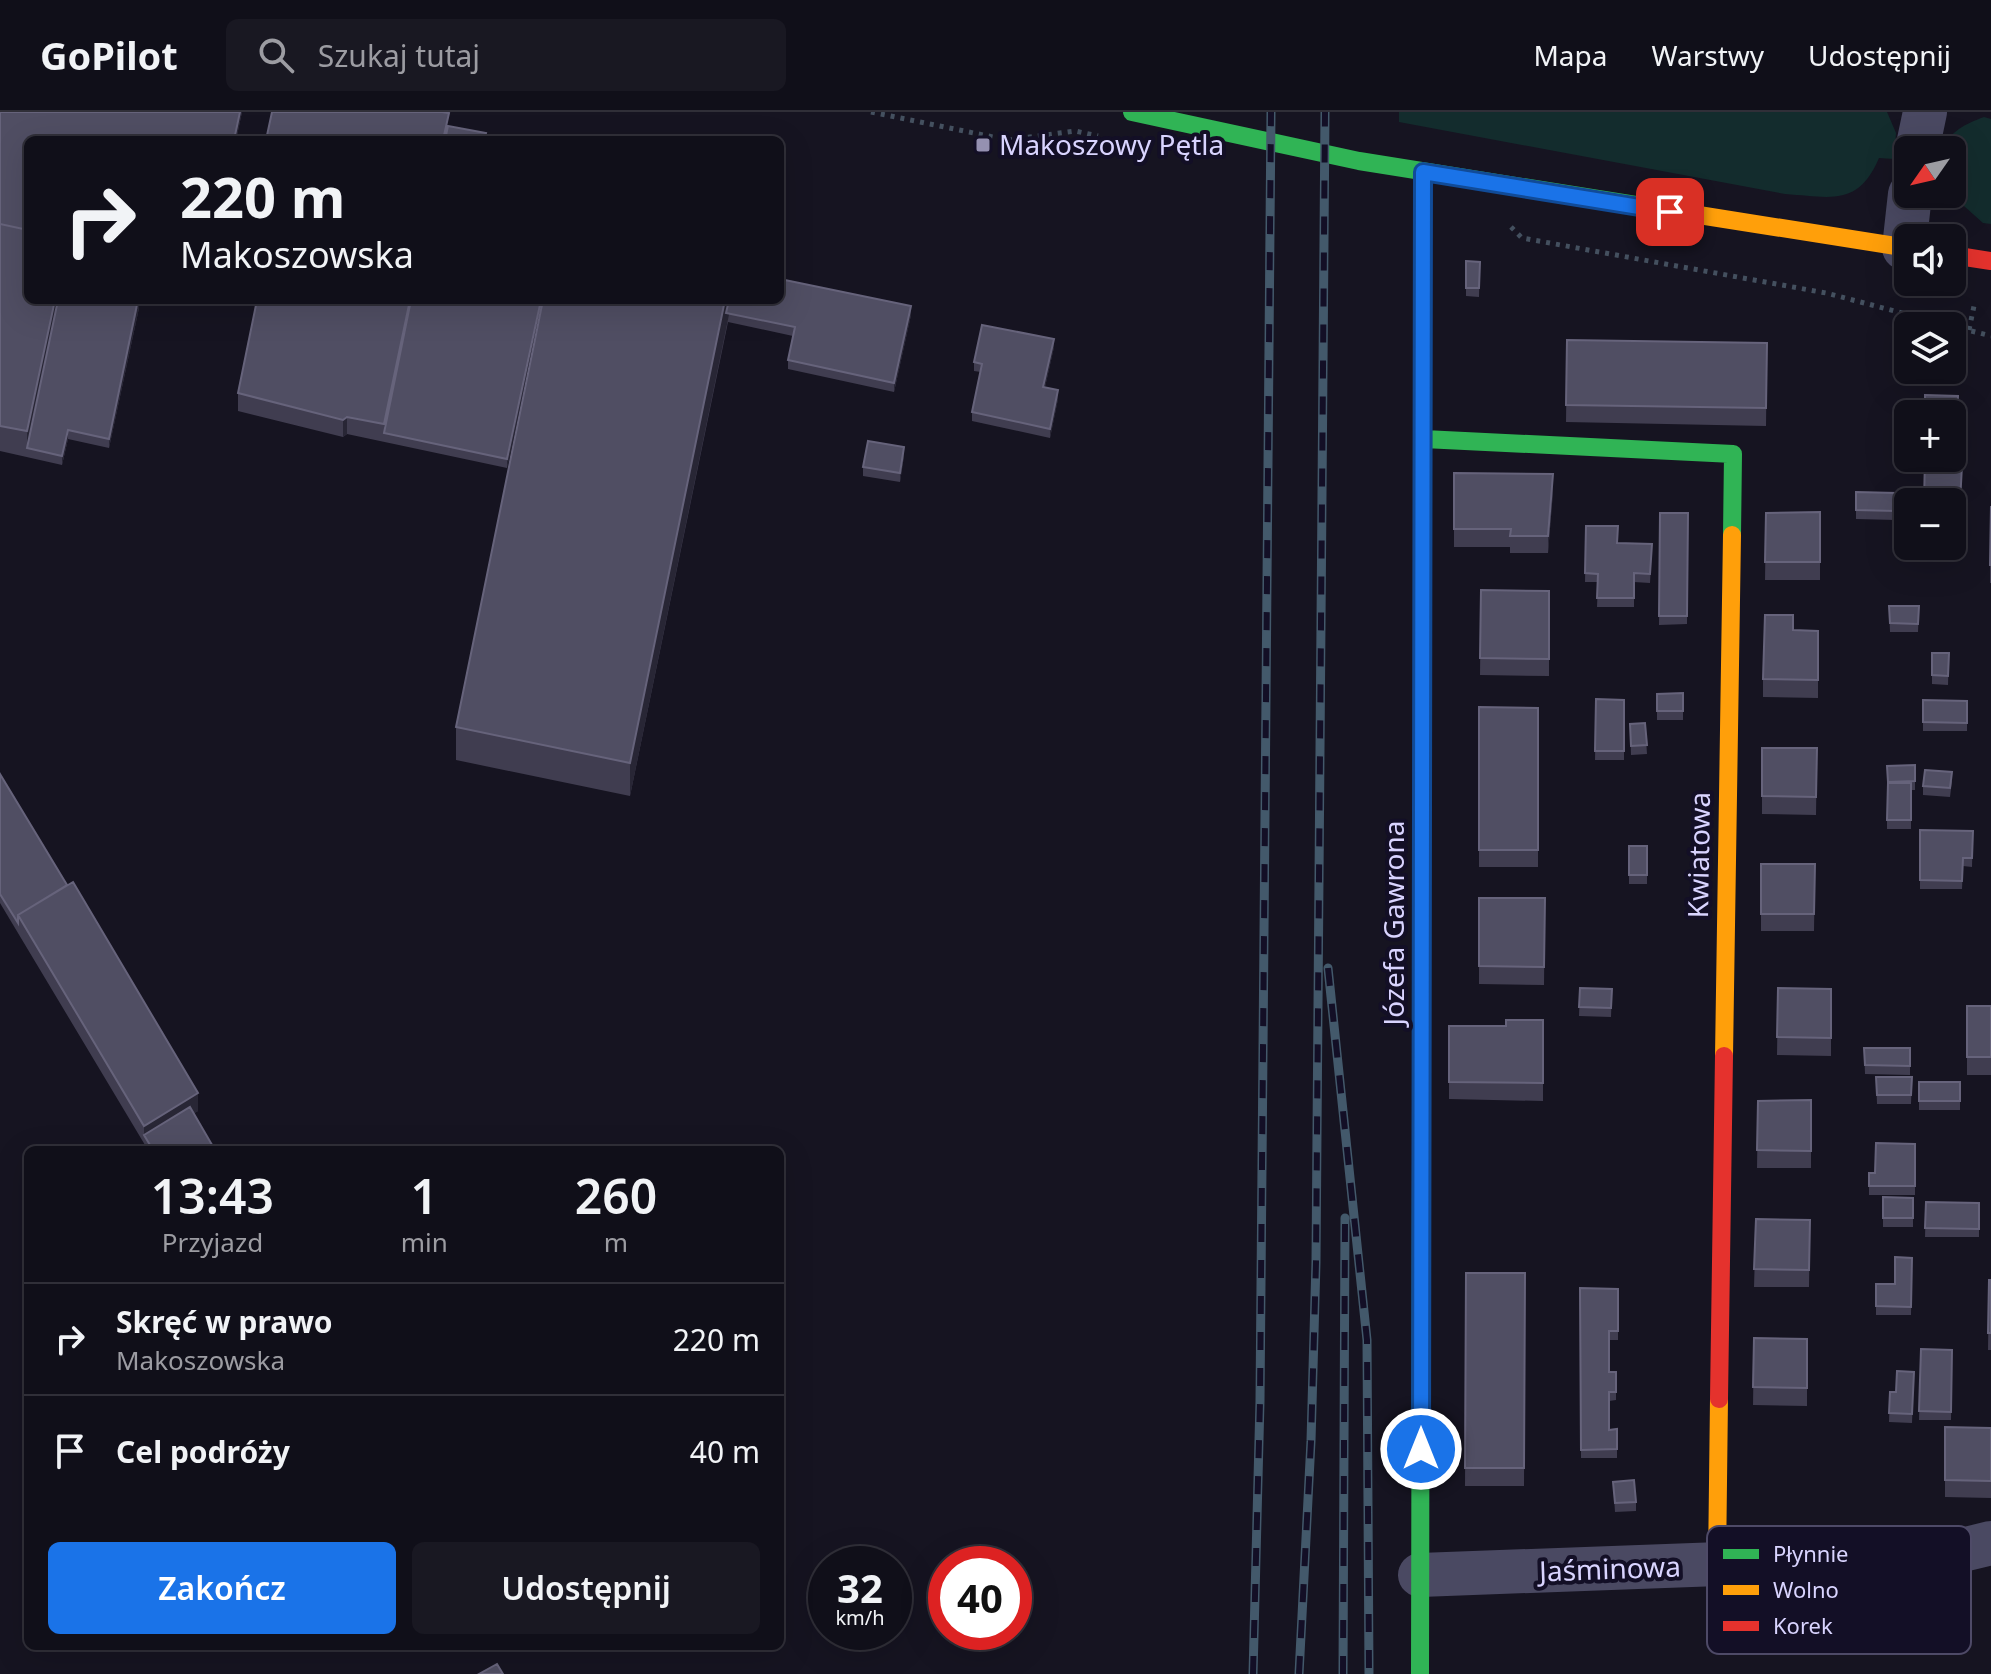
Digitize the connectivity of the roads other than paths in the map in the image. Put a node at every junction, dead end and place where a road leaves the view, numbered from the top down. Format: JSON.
{"nodes":[{"id":1,"x":1132,"y":112,"type":"edge"},
{"id":2,"x":1925,"y":112,"type":"edge"},
{"id":3,"x":1920,"y":136,"type":"edge"},
{"id":4,"x":1423,"y":172,"type":"junction"},
{"id":5,"x":1894,"y":246,"type":"edge"},
{"id":6,"x":1966,"y":257,"type":"edge"},
{"id":7,"x":1991,"y":261,"type":"edge"},
{"id":8,"x":1424,"y":439,"type":"junction"},
{"id":9,"x":1718,"y":1526,"type":"edge"},
{"id":10,"x":1991,"y":1543,"type":"edge"},
{"id":11,"x":1971,"y":1548,"type":"edge"},
{"id":12,"x":1707,"y":1566,"type":"edge"},
{"id":13,"x":1420,"y":1575,"type":"junction"},
{"id":14,"x":1420,"y":1674,"type":"edge"}],
"edges":[{"from":1,"to":4,"type":"street"},
{"from":2,"to":3,"type":"street"},
{"from":4,"to":5,"type":"street"},
{"from":4,"to":8,"type":"street","name":"Józefa Gawrona"},
{"from":6,"to":7,"type":"street"},
{"from":8,"to":9,"type":"street","name":"Kwiatowa"},
{"from":8,"to":13,"type":"street","name":"Józefa Gawrona"},
{"from":10,"to":11,"type":"street","name":"Jaśminowa"},
{"from":12,"to":13,"type":"street","name":"Jaśminowa"},
{"from":13,"to":14,"type":"street","name":"Józefa Gawrona"}]}
